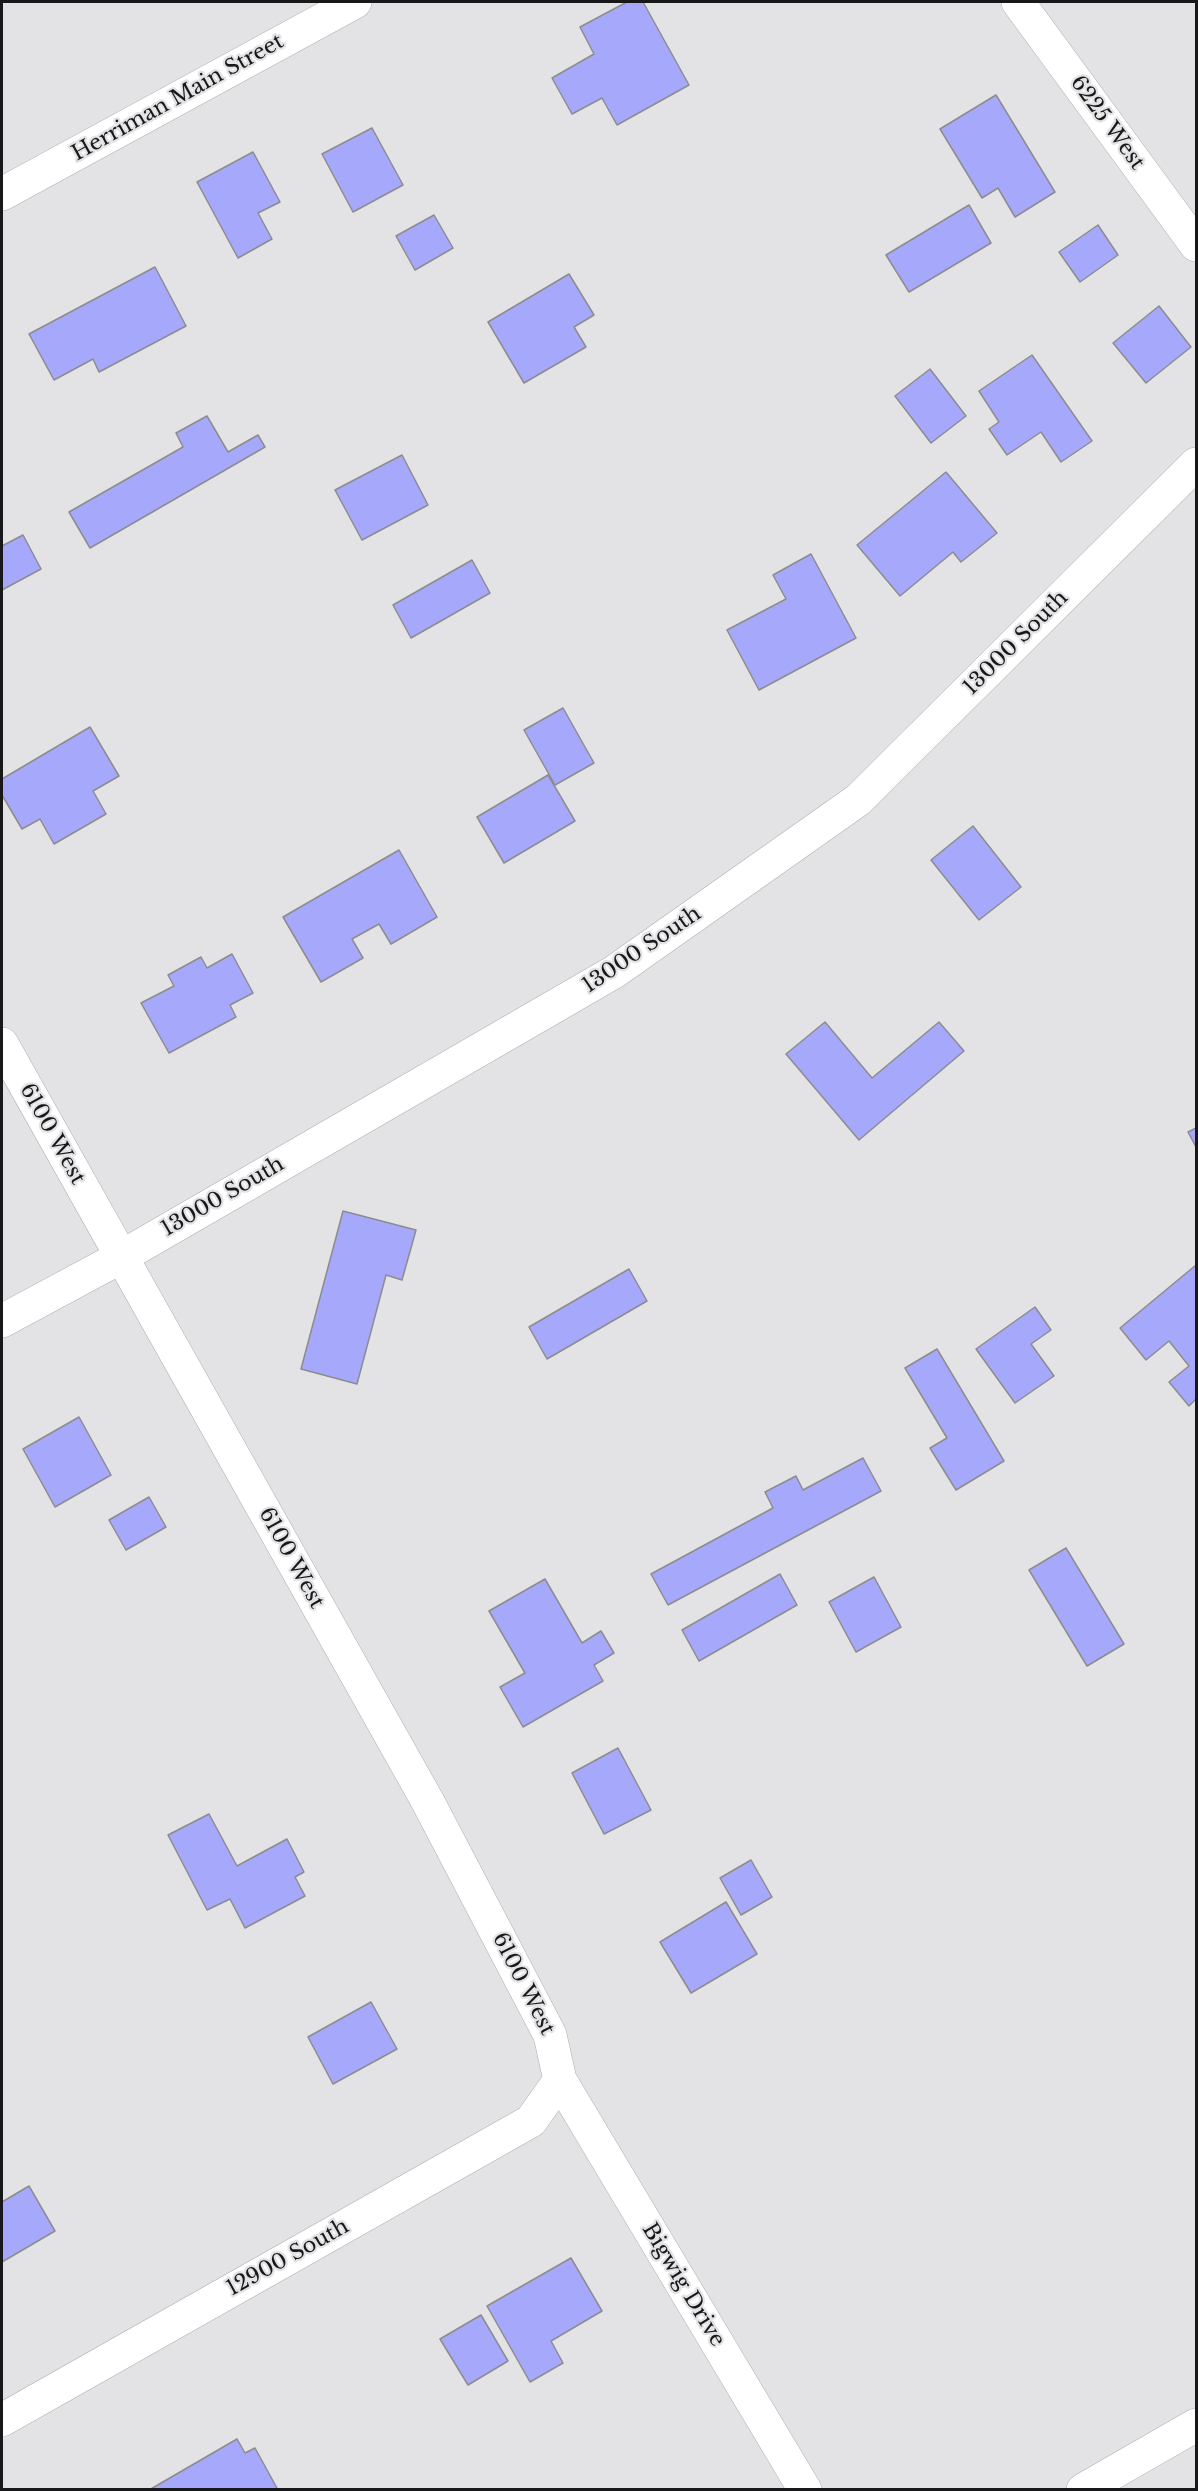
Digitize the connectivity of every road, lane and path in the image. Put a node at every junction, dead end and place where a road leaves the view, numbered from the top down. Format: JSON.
{"nodes":[{"id":1,"x":355,"y":2,"type":"edge"},
{"id":2,"x":1018,"y":2,"type":"edge"},
{"id":3,"x":2,"y":194,"type":"edge"},
{"id":4,"x":1197,"y":245,"type":"edge"},
{"id":5,"x":1197,"y":464,"type":"edge"},
{"id":6,"x":2,"y":1044,"type":"edge"},
{"id":7,"x":121,"y":1257,"type":"junction"},
{"id":8,"x":2,"y":1321,"type":"edge"},
{"id":9,"x":560,"y":2080,"type":"junction"},
{"id":10,"x":2,"y":2420,"type":"edge"},
{"id":11,"x":1197,"y":2425,"type":"edge"},
{"id":12,"x":805,"y":2490,"type":"edge"},
{"id":13,"x":1083,"y":2490,"type":"edge"}],
"edges":[{"from":1,"to":3,"type":"street","name":"Herriman Main Street"},
{"from":2,"to":4,"type":"street","name":"6225 West"},
{"from":5,"to":7,"type":"street","name":"13000 South"},
{"from":6,"to":7,"type":"street","name":"6100 West"},
{"from":7,"to":8,"type":"street","name":"13000 South"},
{"from":7,"to":9,"type":"street","name":"6100 West"},
{"from":9,"to":10,"type":"street","name":"12900 South"},
{"from":9,"to":12,"type":"street","name":"Bigwig Drive"},
{"from":11,"to":13,"type":"street"}]}
